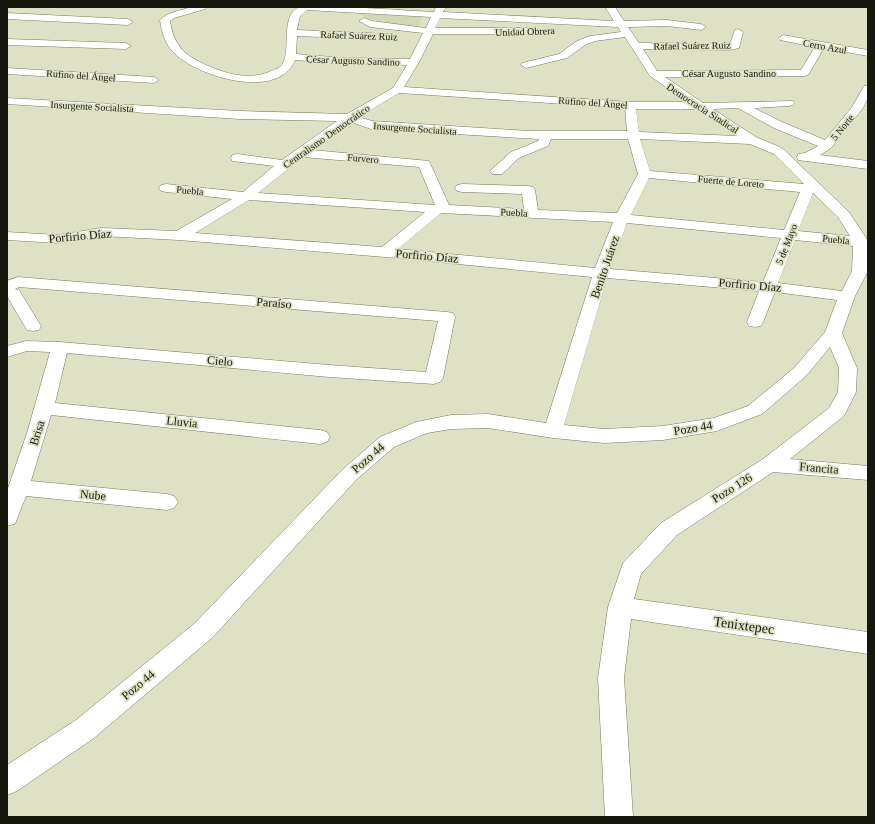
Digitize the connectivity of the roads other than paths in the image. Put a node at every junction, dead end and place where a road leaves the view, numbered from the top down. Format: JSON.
{"nodes":[{"id":1,"x":202,"y":7,"type":"edge"},
{"id":2,"x":306,"y":7,"type":"edge"},
{"id":3,"x":610,"y":7,"type":"edge"},
{"id":4,"x":69,"y":9,"type":"dead end"},
{"id":5,"x":343,"y":9,"type":"edge"},
{"id":6,"x":500,"y":9,"type":"dead end"},
{"id":7,"x":438,"y":11,"type":"edge"},
{"id":8,"x":7,"y":16,"type":"edge"},
{"id":9,"x":474,"y":17,"type":"junction"},
{"id":10,"x":55,"y":18,"type":"junction"},
{"id":11,"x":128,"y":22,"type":"dead end"},
{"id":12,"x":620,"y":24,"type":"junction"},
{"id":13,"x":43,"y":26,"type":"dead end"},
{"id":14,"x":702,"y":27,"type":"dead end"},
{"id":15,"x":738,"y":32,"type":"dead end"},
{"id":16,"x":292,"y":33,"type":"junction"},
{"id":17,"x":31,"y":34,"type":"dead end"},
{"id":18,"x":628,"y":34,"type":"junction"},
{"id":19,"x":428,"y":35,"type":"junction"},
{"id":20,"x":783,"y":38,"type":"dead end"},
{"id":21,"x":7,"y":42,"type":"edge"},
{"id":22,"x":19,"y":42,"type":"junction"},
{"id":23,"x":821,"y":45,"type":"junction"},
{"id":24,"x":126,"y":46,"type":"dead end"},
{"id":25,"x":636,"y":46,"type":"junction"},
{"id":26,"x":7,"y":50,"type":"edge"},
{"id":27,"x":868,"y":53,"type":"edge"},
{"id":28,"x":292,"y":57,"type":"junction"},
{"id":29,"x":414,"y":62,"type":"junction"},
{"id":30,"x":526,"y":65,"type":"dead end"},
{"id":31,"x":7,"y":71,"type":"edge"},
{"id":32,"x":654,"y":74,"type":"junction"},
{"id":33,"x":868,"y":88,"type":"edge"},
{"id":34,"x":397,"y":90,"type":"junction"},
{"id":35,"x":7,"y":101,"type":"edge"},
{"id":36,"x":789,"y":103,"type":"dead end"},
{"id":37,"x":630,"y":105,"type":"junction"},
{"id":38,"x":741,"y":105,"type":"junction"},
{"id":39,"x":702,"y":106,"type":"junction"},
{"id":40,"x":126,"y":108,"type":"junction"},
{"id":41,"x":862,"y":109,"type":"edge"},
{"id":42,"x":349,"y":118,"type":"junction"},
{"id":43,"x":546,"y":135,"type":"junction"},
{"id":44,"x":633,"y":136,"type":"junction"},
{"id":45,"x":752,"y":140,"type":"junction"},
{"id":46,"x":827,"y":145,"type":"junction"},
{"id":47,"x":778,"y":151,"type":"junction"},
{"id":48,"x":301,"y":153,"type":"junction"},
{"id":49,"x":868,"y":155,"type":"edge"},
{"id":50,"x":237,"y":158,"type":"dead end"},
{"id":51,"x":808,"y":158,"type":"junction"},
{"id":52,"x":851,"y":162,"type":"junction"},
{"id":53,"x":285,"y":164,"type":"junction"},
{"id":54,"x":868,"y":165,"type":"edge"},
{"id":55,"x":497,"y":171,"type":"dead end"},
{"id":56,"x":645,"y":174,"type":"junction"},
{"id":57,"x":166,"y":188,"type":"dead end"},
{"id":58,"x":462,"y":188,"type":"dead end"},
{"id":59,"x":812,"y":188,"type":"junction"},
{"id":60,"x":246,"y":196,"type":"junction"},
{"id":61,"x":441,"y":209,"type":"junction"},
{"id":62,"x":532,"y":213,"type":"junction"},
{"id":63,"x":622,"y":218,"type":"junction"},
{"id":64,"x":790,"y":234,"type":"junction"},
{"id":65,"x":7,"y":236,"type":"edge"},
{"id":66,"x":179,"y":236,"type":"junction"},
{"id":67,"x":861,"y":242,"type":"junction"},
{"id":68,"x":385,"y":252,"type":"junction"},
{"id":69,"x":601,"y":273,"type":"junction"},
{"id":70,"x":768,"y":287,"type":"junction"},
{"id":71,"x":9,"y":291,"type":"edge"},
{"id":72,"x":847,"y":296,"type":"junction"},
{"id":73,"x":754,"y":322,"type":"dead end"},
{"id":74,"x":34,"y":326,"type":"dead end"},
{"id":75,"x":833,"y":333,"type":"junction"},
{"id":76,"x":60,"y":347,"type":"junction"},
{"id":77,"x":7,"y":352,"type":"edge"},
{"id":78,"x":434,"y":378,"type":"joint"},
{"id":79,"x":45,"y":408,"type":"junction"},
{"id":80,"x":553,"y":431,"type":"junction"},
{"id":81,"x":320,"y":436,"type":"dead end"},
{"id":82,"x":770,"y":464,"type":"junction"},
{"id":83,"x":868,"y":473,"type":"edge"},
{"id":84,"x":19,"y":488,"type":"junction"},
{"id":85,"x":167,"y":502,"type":"dead end"},
{"id":86,"x":7,"y":518,"type":"edge"},
{"id":87,"x":620,"y":607,"type":"junction"},
{"id":88,"x":868,"y":643,"type":"edge"},
{"id":89,"x":7,"y":781,"type":"edge"},
{"id":90,"x":619,"y":817,"type":"edge"}],
"edges":[{"from":1,"to":28,"type":"street"},
{"from":2,"to":5,"type":"street"},
{"from":2,"to":16,"type":"street"},
{"from":3,"to":12,"type":"street","name":"Democracia Sindical"},
{"from":4,"to":10,"type":"street"},
{"from":5,"to":7,"type":"street"},
{"from":5,"to":19,"type":"street"},
{"from":6,"to":9,"type":"street"},
{"from":7,"to":9,"type":"street"},
{"from":7,"to":19,"type":"street","name":"Centralismo Democrático"},
{"from":8,"to":10,"type":"street"},
{"from":9,"to":12,"type":"street"},
{"from":9,"to":19,"type":"street"},
{"from":10,"to":11,"type":"street"},
{"from":10,"to":13,"type":"street"},
{"from":12,"to":14,"type":"street"},
{"from":12,"to":18,"type":"street","name":"Democracia Sindical"},
{"from":12,"to":19,"type":"street","name":"Unidad Obrera"},
{"from":15,"to":25,"type":"street","name":"Rafael Suárez Ruiz"},
{"from":16,"to":19,"type":"street","name":"Rafael Suárez Ruiz"},
{"from":16,"to":28,"type":"street"},
{"from":17,"to":22,"type":"street"},
{"from":18,"to":25,"type":"street","name":"Democracia Sindical"},
{"from":18,"to":30,"type":"street"},
{"from":19,"to":29,"type":"street","name":"Centralismo Democrático"},
{"from":20,"to":23,"type":"street","name":"Cerro Azul"},
{"from":21,"to":22,"type":"street"},
{"from":22,"to":24,"type":"street"},
{"from":22,"to":26,"type":"street"},
{"from":23,"to":27,"type":"street","name":"Cerro Azul"},
{"from":23,"to":32,"type":"street","name":"César Augusto Sandino"},
{"from":25,"to":32,"type":"street","name":"Democracia Sindical"},
{"from":28,"to":29,"type":"street","name":"César Augusto Sandino"},
{"from":29,"to":34,"type":"street","name":"Centralismo Democrático"},
{"from":31,"to":40,"type":"street","name":"Rufino del Ángel"},
{"from":32,"to":39,"type":"street","name":"Democracia Sindical"},
{"from":33,"to":41,"type":"street","name":"5 Norte"},
{"from":34,"to":37,"type":"street","name":"Rufino del Ángel"},
{"from":34,"to":42,"type":"street","name":"Centralismo Democrático"},
{"from":35,"to":40,"type":"street","name":"Insurgente Socialista"},
{"from":36,"to":38,"type":"street","name":"Rufino del Ángel"},
{"from":37,"to":39,"type":"street","name":"Rufino del Ángel"},
{"from":37,"to":44,"type":"street"},
{"from":38,"to":39,"type":"street","name":"Rufino del Ángel"},
{"from":38,"to":46,"type":"street"},
{"from":39,"to":45,"type":"street","name":"Democracia Sindical"},
{"from":40,"to":42,"type":"street","name":"Insurgente Socialista"},
{"from":41,"to":46,"type":"street","name":"5 Norte"},
{"from":42,"to":43,"type":"street","name":"Insurgente Socialista"},
{"from":42,"to":48,"type":"street","name":"Centralismo Democrático"},
{"from":43,"to":44,"type":"street","name":"Insurgente Socialista"},
{"from":43,"to":55,"type":"street"},
{"from":44,"to":45,"type":"street","name":"Insurgente Socialista"},
{"from":44,"to":56,"type":"street"},
{"from":45,"to":47,"type":"street","name":"Democracia Sindical"},
{"from":46,"to":51,"type":"street","name":"5 Norte"},
{"from":47,"to":51,"type":"street"},
{"from":47,"to":59,"type":"street","name":"Democracia Sindical"},
{"from":48,"to":53,"type":"street","name":"Centralismo Democrático"},
{"from":48,"to":61,"type":"street","name":"Furvero"},
{"from":49,"to":52,"type":"street"},
{"from":50,"to":53,"type":"street"},
{"from":51,"to":52,"type":"street"},
{"from":52,"to":54,"type":"street"},
{"from":53,"to":60,"type":"street","name":"Centralismo Democrático"},
{"from":56,"to":59,"type":"street","name":"Fuerte de Loreto"},
{"from":56,"to":63,"type":"street","name":"Benito Juárez"},
{"from":57,"to":60,"type":"street","name":"Puebla"},
{"from":58,"to":62,"type":"street"},
{"from":59,"to":64,"type":"street","name":"5 de Mayo"},
{"from":59,"to":67,"type":"street"},
{"from":60,"to":61,"type":"street","name":"Puebla"},
{"from":60,"to":66,"type":"street","name":"Centralismo Democrático"},
{"from":61,"to":62,"type":"street","name":"Puebla"},
{"from":61,"to":68,"type":"street"},
{"from":62,"to":63,"type":"street","name":"Puebla"},
{"from":63,"to":64,"type":"street","name":"Puebla"},
{"from":63,"to":69,"type":"street","name":"Benito Juárez"},
{"from":64,"to":67,"type":"street","name":"Puebla"},
{"from":64,"to":70,"type":"street","name":"5 de Mayo"},
{"from":65,"to":66,"type":"street","name":"Porfirio Díaz"},
{"from":66,"to":68,"type":"street","name":"Porfirio Díaz"},
{"from":67,"to":72,"type":"street"},
{"from":68,"to":69,"type":"street","name":"Porfirio Díaz"},
{"from":69,"to":70,"type":"street","name":"Porfirio Díaz"},
{"from":69,"to":80,"type":"street","name":"Benito Juárez"},
{"from":70,"to":72,"type":"street","name":"Porfirio Díaz"},
{"from":70,"to":73,"type":"street","name":"5 de Mayo"},
{"from":71,"to":74,"type":"street"},
{"from":71,"to":78,"type":"street","name":"Paraíso"},
{"from":72,"to":75,"type":"street"},
{"from":75,"to":80,"type":"street","name":"Pozo 44"},
{"from":75,"to":82,"type":"street","name":"Pozo 126"},
{"from":76,"to":77,"type":"street","name":"Cielo"},
{"from":76,"to":78,"type":"street","name":"Cielo"},
{"from":76,"to":79,"type":"street","name":"Brisa"},
{"from":79,"to":81,"type":"street","name":"Lluvia"},
{"from":79,"to":84,"type":"street","name":"Brisa"},
{"from":80,"to":89,"type":"street","name":"Pozo 44"},
{"from":82,"to":83,"type":"street","name":"Francita"},
{"from":82,"to":87,"type":"street","name":"Pozo 126"},
{"from":84,"to":85,"type":"street","name":"Nube"},
{"from":84,"to":86,"type":"street","name":"Brisa"},
{"from":87,"to":88,"type":"street","name":"Tenixtepec"},
{"from":87,"to":90,"type":"street","name":"Pozo 126"}]}
